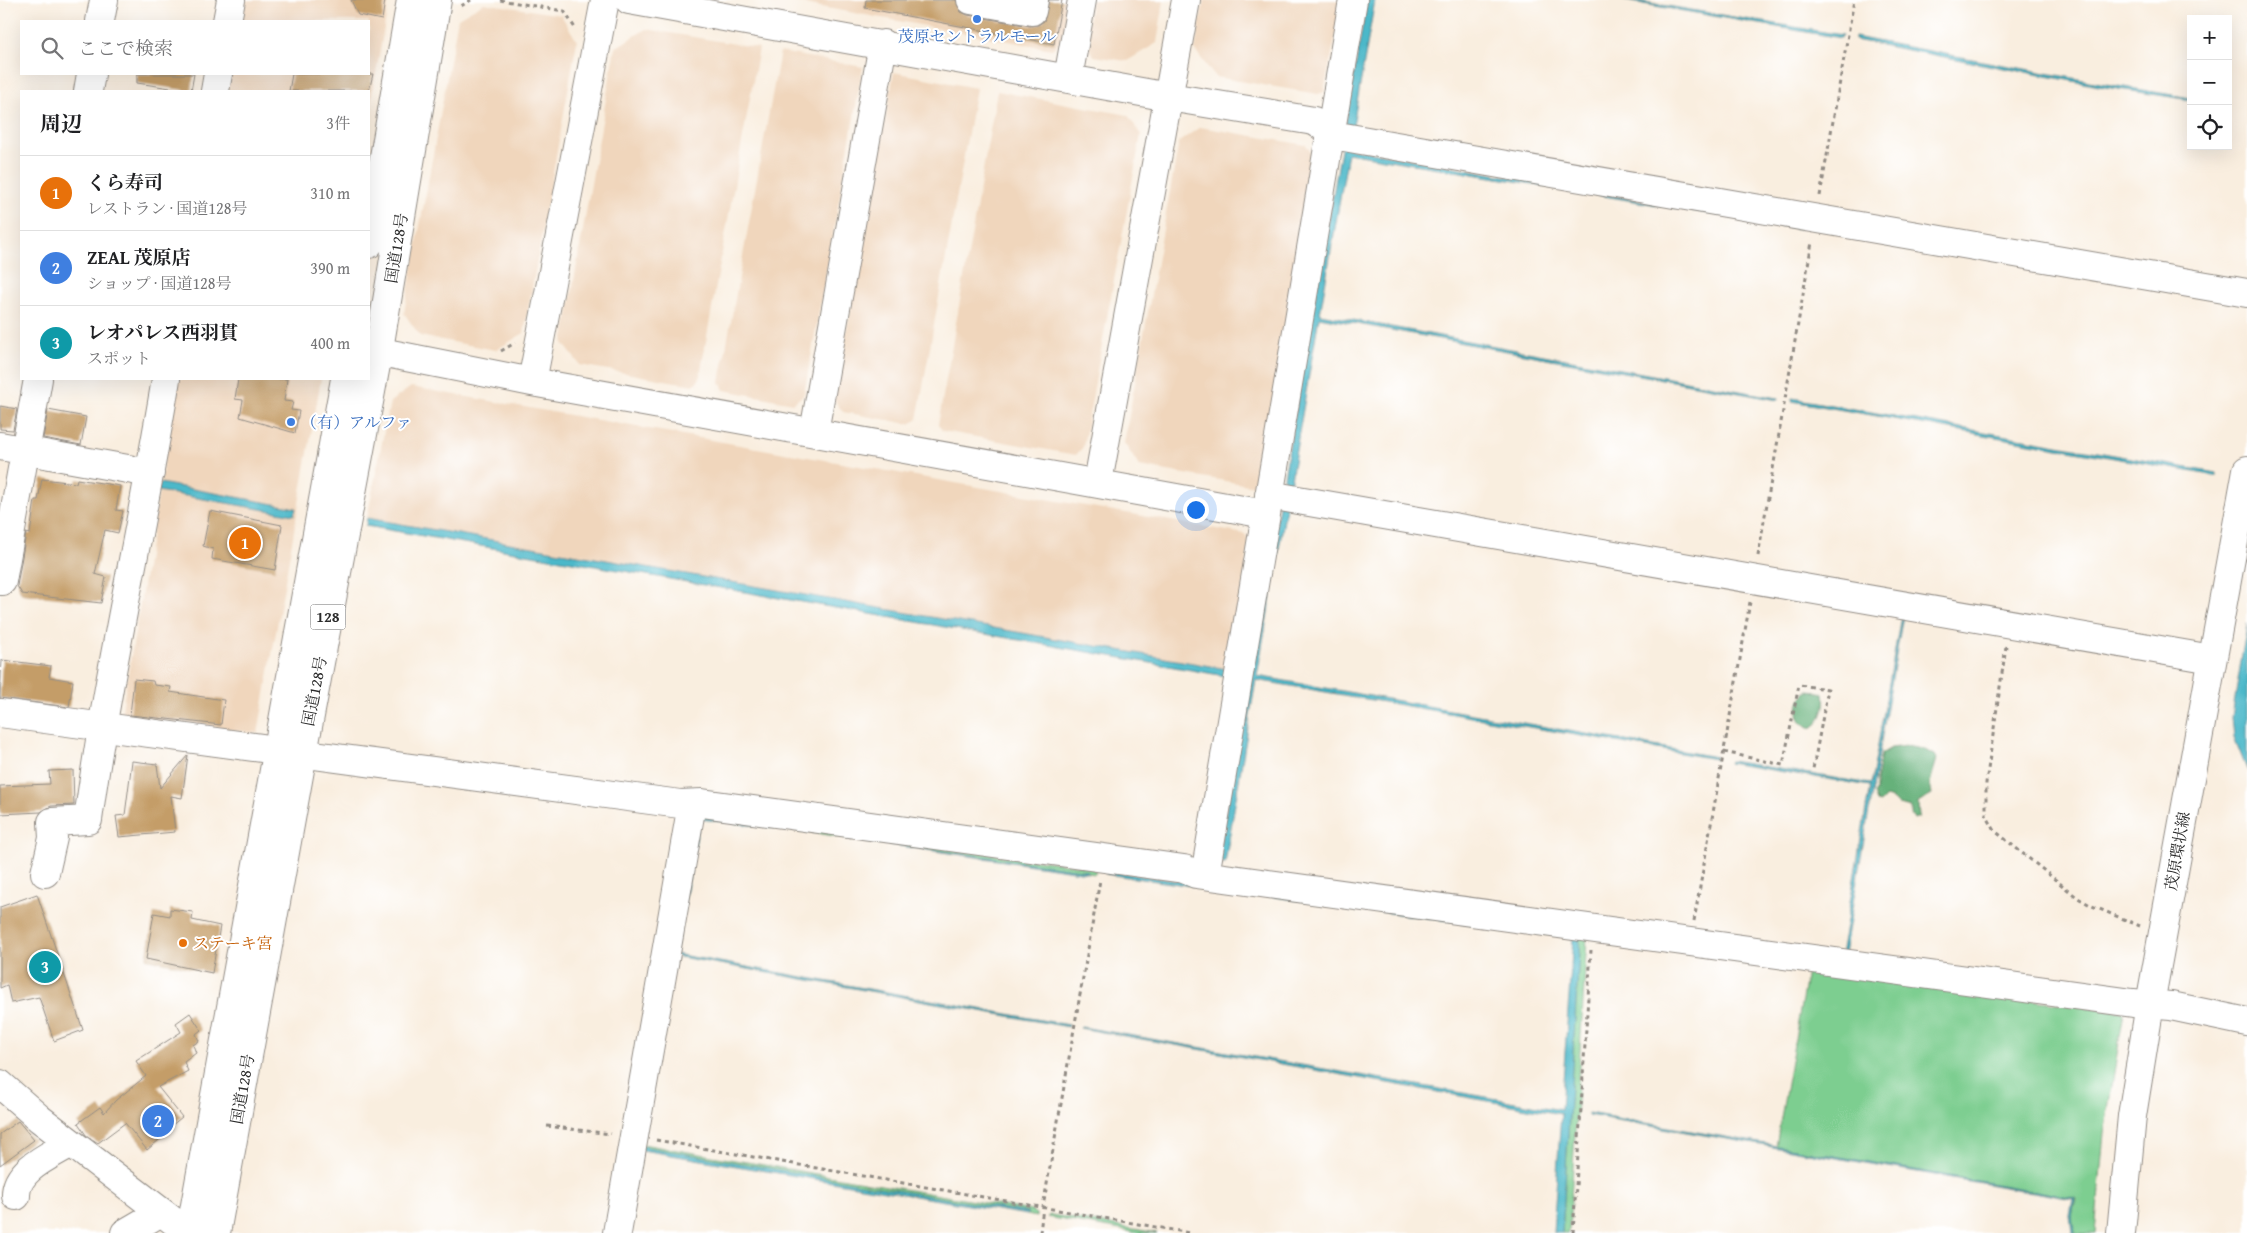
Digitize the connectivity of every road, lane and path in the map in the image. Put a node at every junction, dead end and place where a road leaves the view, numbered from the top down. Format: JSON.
{"nodes":[{"id":1,"x":104,"y":0,"type":"edge"},
{"id":2,"x":231,"y":0,"type":"edge"},
{"id":3,"x":411,"y":0,"type":"edge"},
{"id":4,"x":437,"y":0,"type":"edge"},
{"id":5,"x":500,"y":0,"type":"edge"},
{"id":6,"x":605,"y":0,"type":"edge"},
{"id":7,"x":629,"y":0,"type":"edge"},
{"id":8,"x":1034,"y":0,"type":"edge"},
{"id":9,"x":1082,"y":0,"type":"edge"},
{"id":10,"x":1186,"y":0,"type":"edge"},
{"id":11,"x":1352,"y":0,"type":"edge"},
{"id":12,"x":1854,"y":0,"type":"edge"},
{"id":13,"x":978,"y":1,"type":"edge"},
{"id":14,"x":684,"y":5,"type":"edge"},
{"id":15,"x":734,"y":9,"type":"edge"},
{"id":16,"x":100,"y":20,"type":"edge"},
{"id":17,"x":227,"y":20,"type":"edge"},
{"id":18,"x":577,"y":33,"type":"dead end"},
{"id":19,"x":883,"y":44,"type":"junction"},
{"id":20,"x":91,"y":75,"type":"edge"},
{"id":21,"x":218,"y":75,"type":"edge"},
{"id":22,"x":1068,"y":78,"type":"junction"},
{"id":23,"x":88,"y":90,"type":"edge"},
{"id":24,"x":215,"y":90,"type":"edge"},
{"id":25,"x":1169,"y":97,"type":"junction"},
{"id":26,"x":1330,"y":130,"type":"junction"},
{"id":27,"x":1816,"y":219,"type":"junction"},
{"id":28,"x":370,"y":238,"type":"edge"},
{"id":29,"x":2247,"y":293,"type":"edge"},
{"id":30,"x":374,"y":346,"type":"edge"},
{"id":31,"x":370,"y":365,"type":"edge"},
{"id":32,"x":38,"y":380,"type":"edge"},
{"id":33,"x":166,"y":380,"type":"edge"},
{"id":34,"x":345,"y":380,"type":"edge"},
{"id":35,"x":367,"y":380,"type":"edge"},
{"id":36,"x":532,"y":382,"type":"junction"},
{"id":37,"x":814,"y":432,"type":"junction"},
{"id":38,"x":13,"y":449,"type":"edge"},
{"id":39,"x":2247,"y":470,"type":"edge"},
{"id":40,"x":150,"y":473,"type":"junction"},
{"id":41,"x":1098,"y":482,"type":"junction"},
{"id":42,"x":1267,"y":504,"type":"junction"},
{"id":43,"x":1754,"y":579,"type":"junction"},
{"id":44,"x":0,"y":581,"type":"edge"},
{"id":45,"x":2010,"y":624,"type":"junction"},
{"id":46,"x":2212,"y":659,"type":"junction"},
{"id":47,"x":0,"y":713,"type":"edge"},
{"id":48,"x":103,"y":727,"type":"junction"},
{"id":49,"x":290,"y":751,"type":"junction"},
{"id":50,"x":1724,"y":752,"type":"junction"},
{"id":51,"x":1812,"y":769,"type":"dead end"},
{"id":52,"x":692,"y":804,"type":"junction"},
{"id":53,"x":1104,"y":858,"type":"junction"},
{"id":54,"x":45,"y":873,"type":"dead end"},
{"id":55,"x":1205,"y":875,"type":"junction"},
{"id":56,"x":1592,"y":930,"type":"junction"},
{"id":57,"x":2163,"y":932,"type":"junction"},
{"id":58,"x":1690,"y":943,"type":"junction"},
{"id":59,"x":2150,"y":1004,"type":"junction"},
{"id":60,"x":2247,"y":1022,"type":"edge"},
{"id":61,"x":0,"y":1084,"type":"edge"},
{"id":62,"x":547,"y":1126,"type":"dead end"},
{"id":63,"x":634,"y":1136,"type":"junction"},
{"id":64,"x":71,"y":1143,"type":"junction"},
{"id":65,"x":16,"y":1196,"type":"dead end"},
{"id":66,"x":1042,"y":1207,"type":"junction"},
{"id":67,"x":161,"y":1212,"type":"junction"},
{"id":68,"x":125,"y":1233,"type":"edge"},
{"id":69,"x":189,"y":1233,"type":"edge"},
{"id":70,"x":216,"y":1233,"type":"edge"},
{"id":71,"x":617,"y":1233,"type":"edge"},
{"id":72,"x":1040,"y":1233,"type":"edge"},
{"id":73,"x":1190,"y":1233,"type":"edge"},
{"id":74,"x":1573,"y":1233,"type":"edge"},
{"id":75,"x":2120,"y":1233,"type":"edge"}],
"edges":[{"from":1,"to":16,"type":"main road"},
{"from":2,"to":17,"type":"main road"},
{"from":3,"to":28,"type":"main road","name":"国道128号"},
{"from":4,"to":30,"type":"main road","name":"国道128号","number":"128"},
{"from":5,"to":18,"type":"path"},
{"from":6,"to":36,"type":"main road"},
{"from":7,"to":14,"type":"main road"},
{"from":8,"to":13,"type":"main road"},
{"from":9,"to":22,"type":"main road"},
{"from":10,"to":25,"type":"main road"},
{"from":11,"to":26,"type":"main road"},
{"from":12,"to":27,"type":"path"},
{"from":14,"to":15,"type":"main road"},
{"from":15,"to":19,"type":"main road"},
{"from":19,"to":22,"type":"main road"},
{"from":19,"to":37,"type":"main road"},
{"from":20,"to":23,"type":"main road"},
{"from":21,"to":24,"type":"main road"},
{"from":22,"to":25,"type":"main road"},
{"from":25,"to":26,"type":"main road"},
{"from":25,"to":41,"type":"main road"},
{"from":26,"to":27,"type":"main road"},
{"from":26,"to":42,"type":"main road"},
{"from":27,"to":29,"type":"main road"},
{"from":27,"to":43,"type":"path"},
{"from":30,"to":31,"type":"main road","name":"国道128号","number":"128"},
{"from":30,"to":36,"type":"main road"},
{"from":32,"to":38,"type":"main road"},
{"from":33,"to":40,"type":"main road"},
{"from":34,"to":49,"type":"main road","name":"国道128号","number":"128"},
{"from":35,"to":49,"type":"main road","name":"国道128号","number":"128"},
{"from":36,"to":37,"type":"main road"},
{"from":37,"to":41,"type":"main road"},
{"from":38,"to":40,"type":"main road"},
{"from":38,"to":44,"type":"main road"},
{"from":39,"to":46,"type":"main road","name":"茂原環状線"},
{"from":40,"to":48,"type":"main road"},
{"from":41,"to":42,"type":"main road"},
{"from":42,"to":43,"type":"main road"},
{"from":42,"to":55,"type":"main road"},
{"from":43,"to":45,"type":"main road"},
{"from":43,"to":50,"type":"path"},
{"from":45,"to":46,"type":"main road"},
{"from":45,"to":57,"type":"path"},
{"from":46,"to":57,"type":"main road","name":"茂原環状線"},
{"from":47,"to":48,"type":"main road"},
{"from":48,"to":49,"type":"main road"},
{"from":48,"to":54,"type":"main road"},
{"from":49,"to":52,"type":"main road"},
{"from":49,"to":69,"type":"main road","name":"国道128号","number":"128"},
{"from":49,"to":70,"type":"main road","name":"国道128号","number":"128"},
{"from":50,"to":51,"type":"path"},
{"from":50,"to":58,"type":"path"},
{"from":52,"to":53,"type":"main road"},
{"from":52,"to":63,"type":"main road"},
{"from":53,"to":55,"type":"main road"},
{"from":53,"to":66,"type":"path"},
{"from":55,"to":56,"type":"main road"},
{"from":56,"to":58,"type":"main road"},
{"from":56,"to":74,"type":"path"},
{"from":57,"to":59,"type":"main road","name":"茂原環状線"},
{"from":58,"to":59,"type":"main road"},
{"from":59,"to":60,"type":"main road"},
{"from":59,"to":75,"type":"main road","name":"茂原環状線"},
{"from":61,"to":64,"type":"main road"},
{"from":62,"to":63,"type":"path"},
{"from":63,"to":66,"type":"path"},
{"from":63,"to":71,"type":"main road"},
{"from":64,"to":65,"type":"main road"},
{"from":64,"to":67,"type":"main road"},
{"from":66,"to":72,"type":"path"},
{"from":66,"to":73,"type":"path"},
{"from":67,"to":68,"type":"main road"},
{"from":67,"to":69,"type":"main road"}]}
